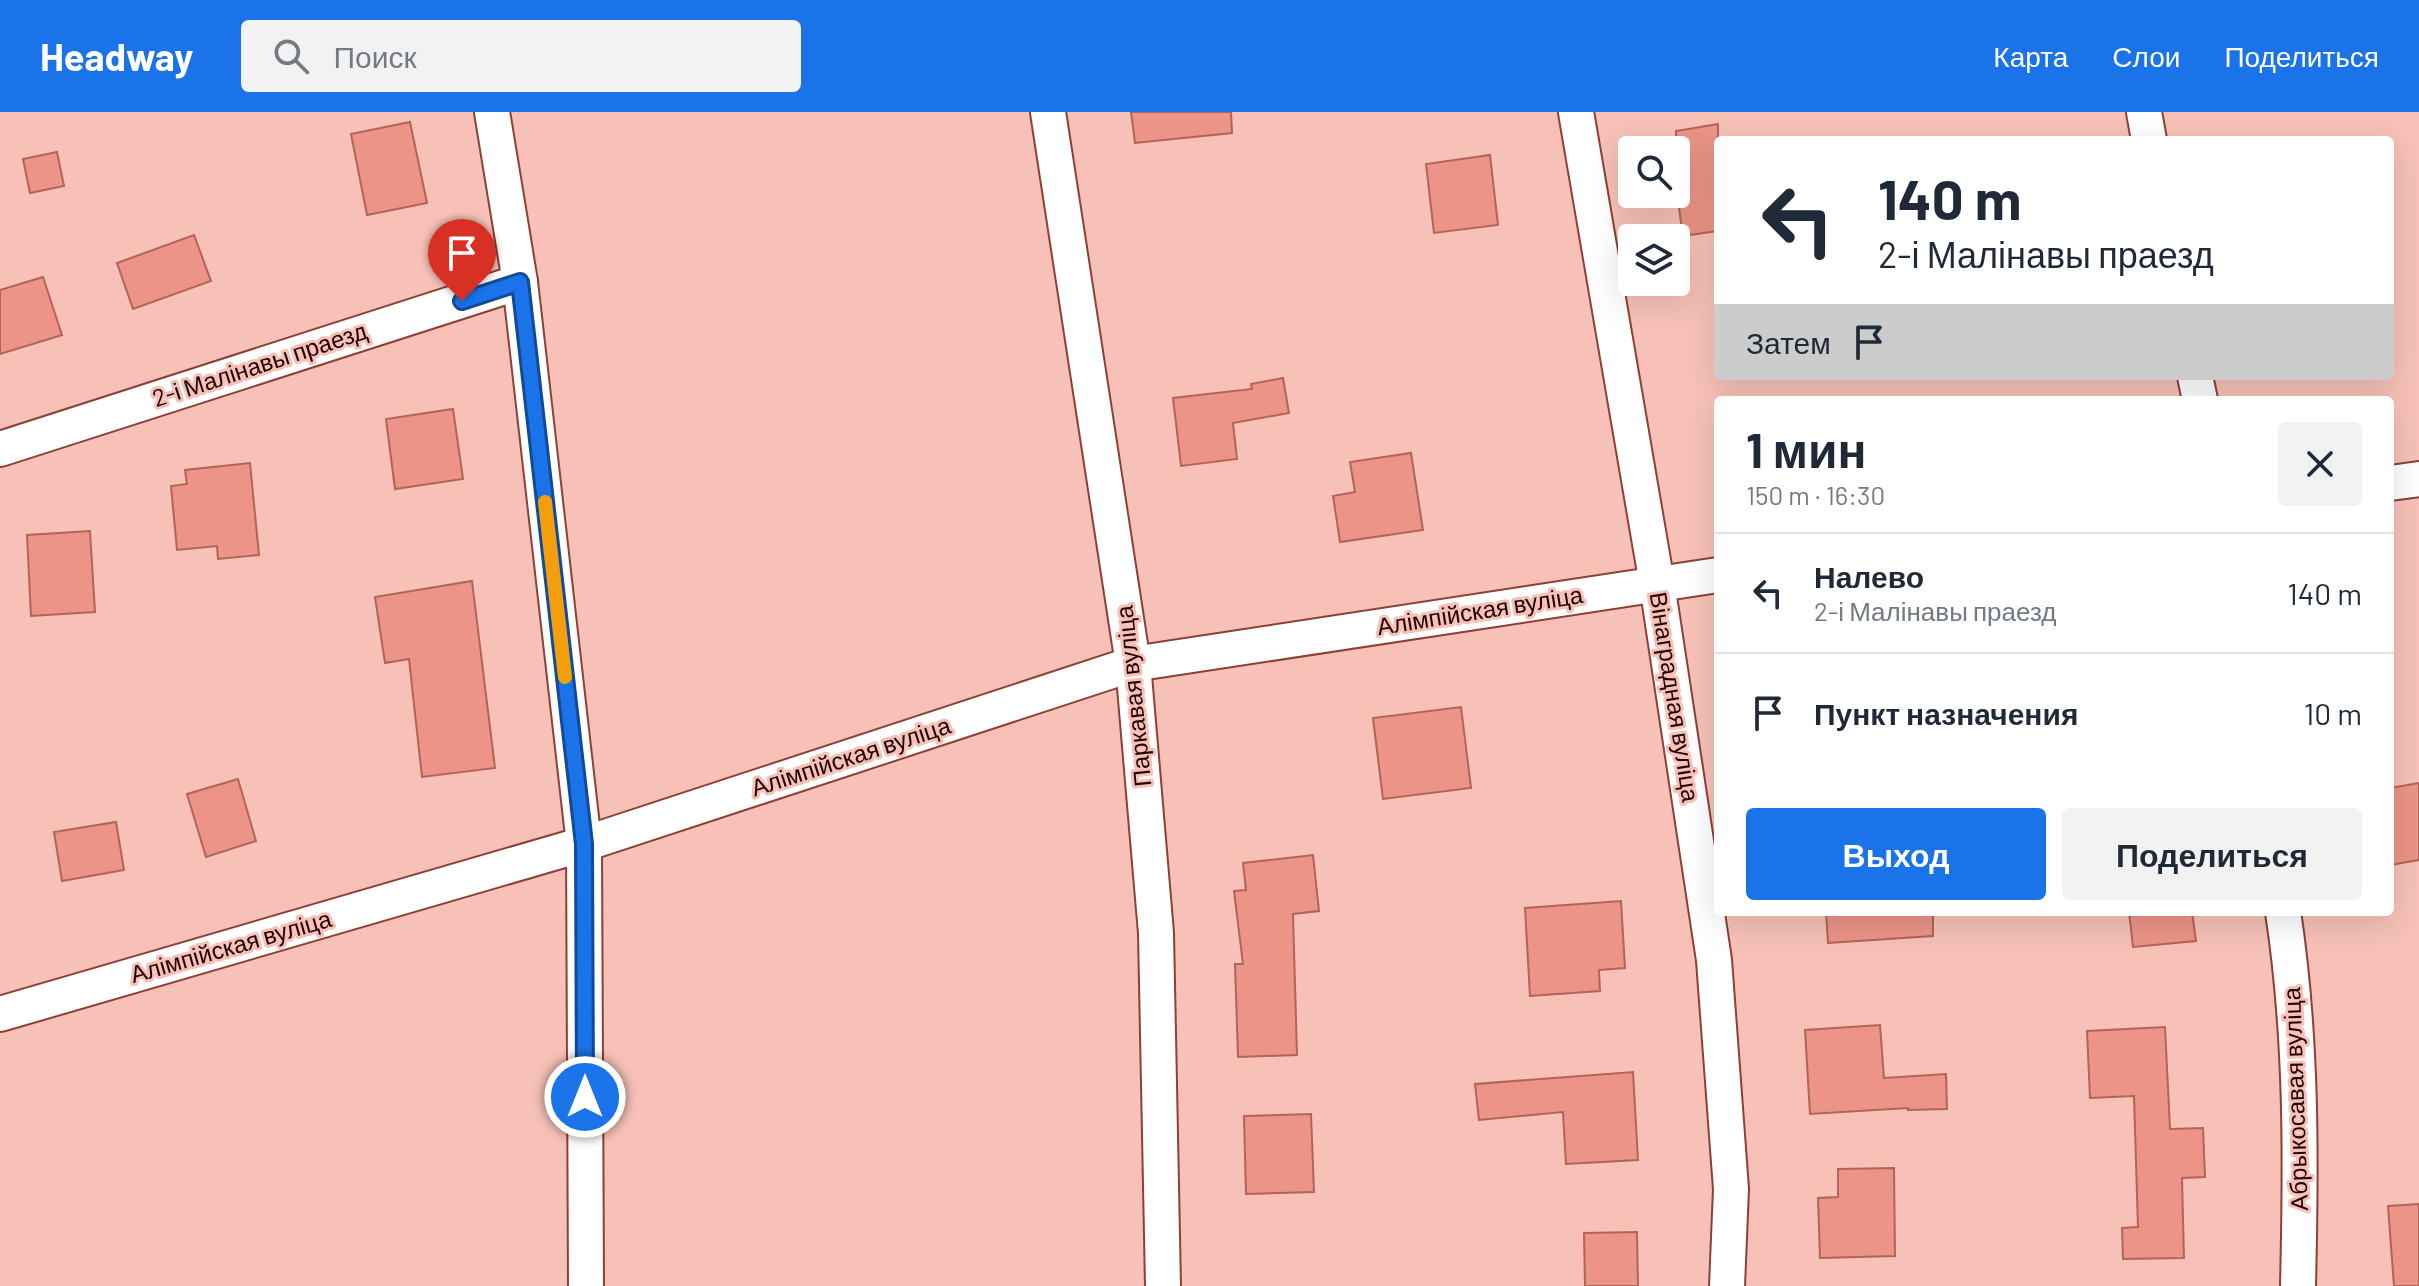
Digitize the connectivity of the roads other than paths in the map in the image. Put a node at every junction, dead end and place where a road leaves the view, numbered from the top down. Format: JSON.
{"nodes":[{"id":1,"x":492,"y":112,"type":"edge"},
{"id":2,"x":1048,"y":112,"type":"edge"},
{"id":3,"x":1576,"y":112,"type":"edge"},
{"id":4,"x":2144,"y":112,"type":"edge"},
{"id":5,"x":2148,"y":136,"type":"edge"},
{"id":6,"x":520,"y":282,"type":"junction"},
{"id":7,"x":0,"y":449,"type":"edge"},
{"id":8,"x":2419,"y":479,"type":"edge"},
{"id":9,"x":2394,"y":482,"type":"edge"},
{"id":10,"x":1714,"y":576,"type":"edge"},
{"id":11,"x":1657,"y":584,"type":"junction"},
{"id":12,"x":1133,"y":664,"type":"junction"},
{"id":13,"x":584,"y":844,"type":"junction"},
{"id":14,"x":2284,"y":916,"type":"edge"},
{"id":15,"x":0,"y":1014,"type":"edge"},
{"id":16,"x":586,"y":1286,"type":"edge"},
{"id":17,"x":1163,"y":1286,"type":"edge"},
{"id":18,"x":1727,"y":1286,"type":"edge"},
{"id":19,"x":2298,"y":1286,"type":"edge"}],
"edges":[{"from":1,"to":6,"type":"street"},
{"from":2,"to":12,"type":"street","name":"Паркавая вуліца"},
{"from":3,"to":11,"type":"street","name":"Вінаградная вуліца"},
{"from":4,"to":5,"type":"street"},
{"from":6,"to":7,"type":"street","name":"2-і Малінавы праезд"},
{"from":6,"to":13,"type":"street"},
{"from":8,"to":9,"type":"street"},
{"from":10,"to":11,"type":"street","name":"Алімпійская вуліца"},
{"from":11,"to":12,"type":"street","name":"Алімпійская вуліца"},
{"from":11,"to":18,"type":"street","name":"Вінаградная вуліца"},
{"from":12,"to":13,"type":"street","name":"Алімпійская вуліца"},
{"from":12,"to":17,"type":"street","name":"Паркавая вуліца"},
{"from":13,"to":15,"type":"street","name":"Алімпійская вуліца"},
{"from":13,"to":16,"type":"street"},
{"from":14,"to":19,"type":"street","name":"Абрыкосавая вуліца"}]}
